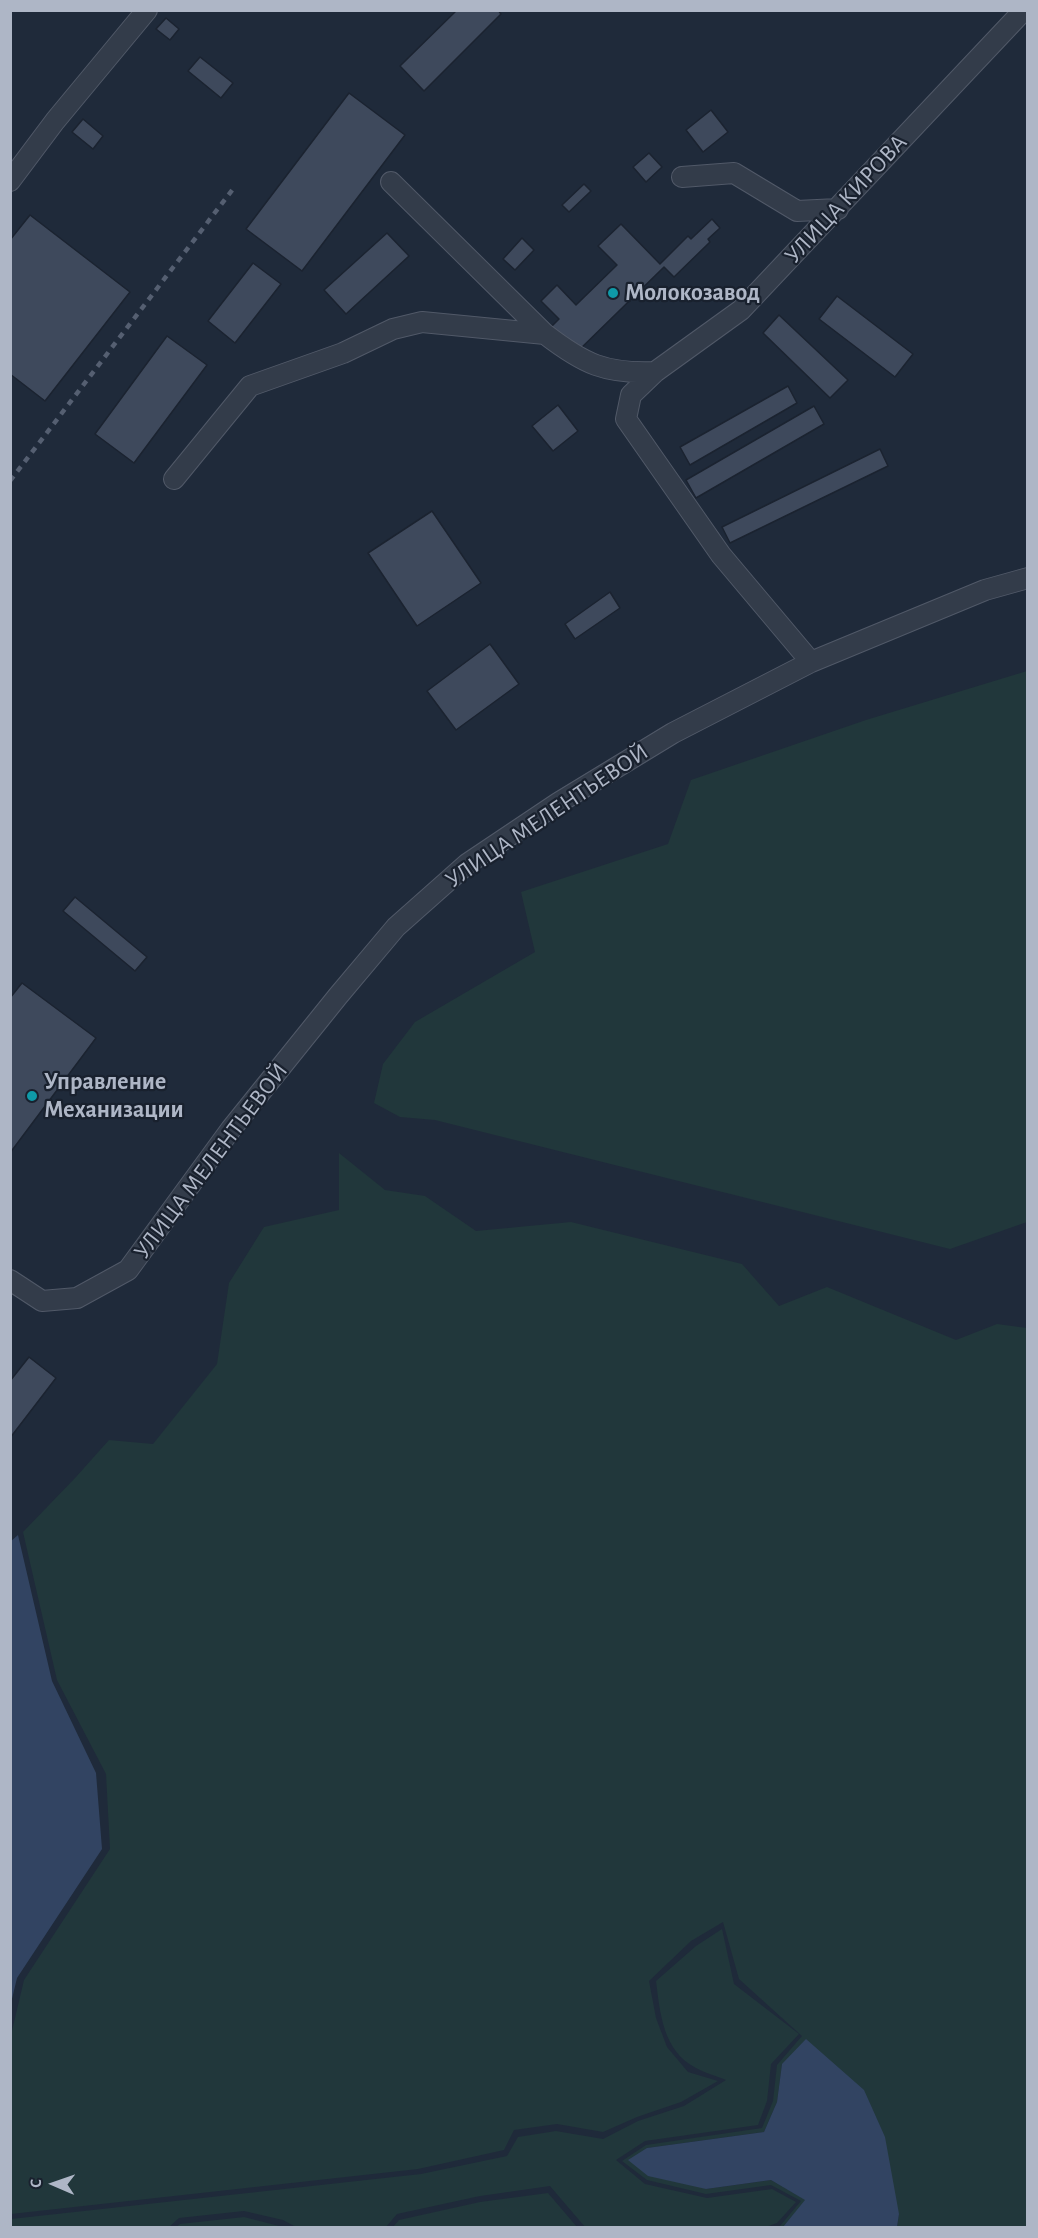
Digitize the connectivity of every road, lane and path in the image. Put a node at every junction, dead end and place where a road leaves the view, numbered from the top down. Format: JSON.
{"nodes":[{"id":1,"x":147,"y":10,"type":"edge"},
{"id":2,"x":1024,"y":10,"type":"edge"},
{"id":3,"x":682,"y":177,"type":"dead end"},
{"id":4,"x":10,"y":181,"type":"edge"},
{"id":5,"x":391,"y":182,"type":"dead end"},
{"id":6,"x":838,"y":209,"type":"junction"},
{"id":7,"x":545,"y":334,"type":"junction"},
{"id":8,"x":655,"y":372,"type":"junction"},
{"id":9,"x":174,"y":479,"type":"dead end"},
{"id":10,"x":1028,"y":578,"type":"edge"},
{"id":11,"x":811,"y":662,"type":"junction"},
{"id":12,"x":10,"y":1280,"type":"edge"}],
"edges":[{"from":1,"to":4,"type":"street"},
{"from":2,"to":6,"type":"street","name":"УЛИЦА КИРОВА"},
{"from":3,"to":6,"type":"street"},
{"from":5,"to":7,"type":"street"},
{"from":6,"to":8,"type":"street","name":"УЛИЦА КИРОВА"},
{"from":7,"to":8,"type":"street"},
{"from":7,"to":9,"type":"street"},
{"from":8,"to":11,"type":"street","name":"УЛИЦА КИРОВА"},
{"from":10,"to":11,"type":"street","name":"УЛИЦА МЕЛЕНТЬЕВОЙ"},
{"from":11,"to":12,"type":"street","name":"УЛИЦА МЕЛЕНТЬЕВОЙ"}]}
